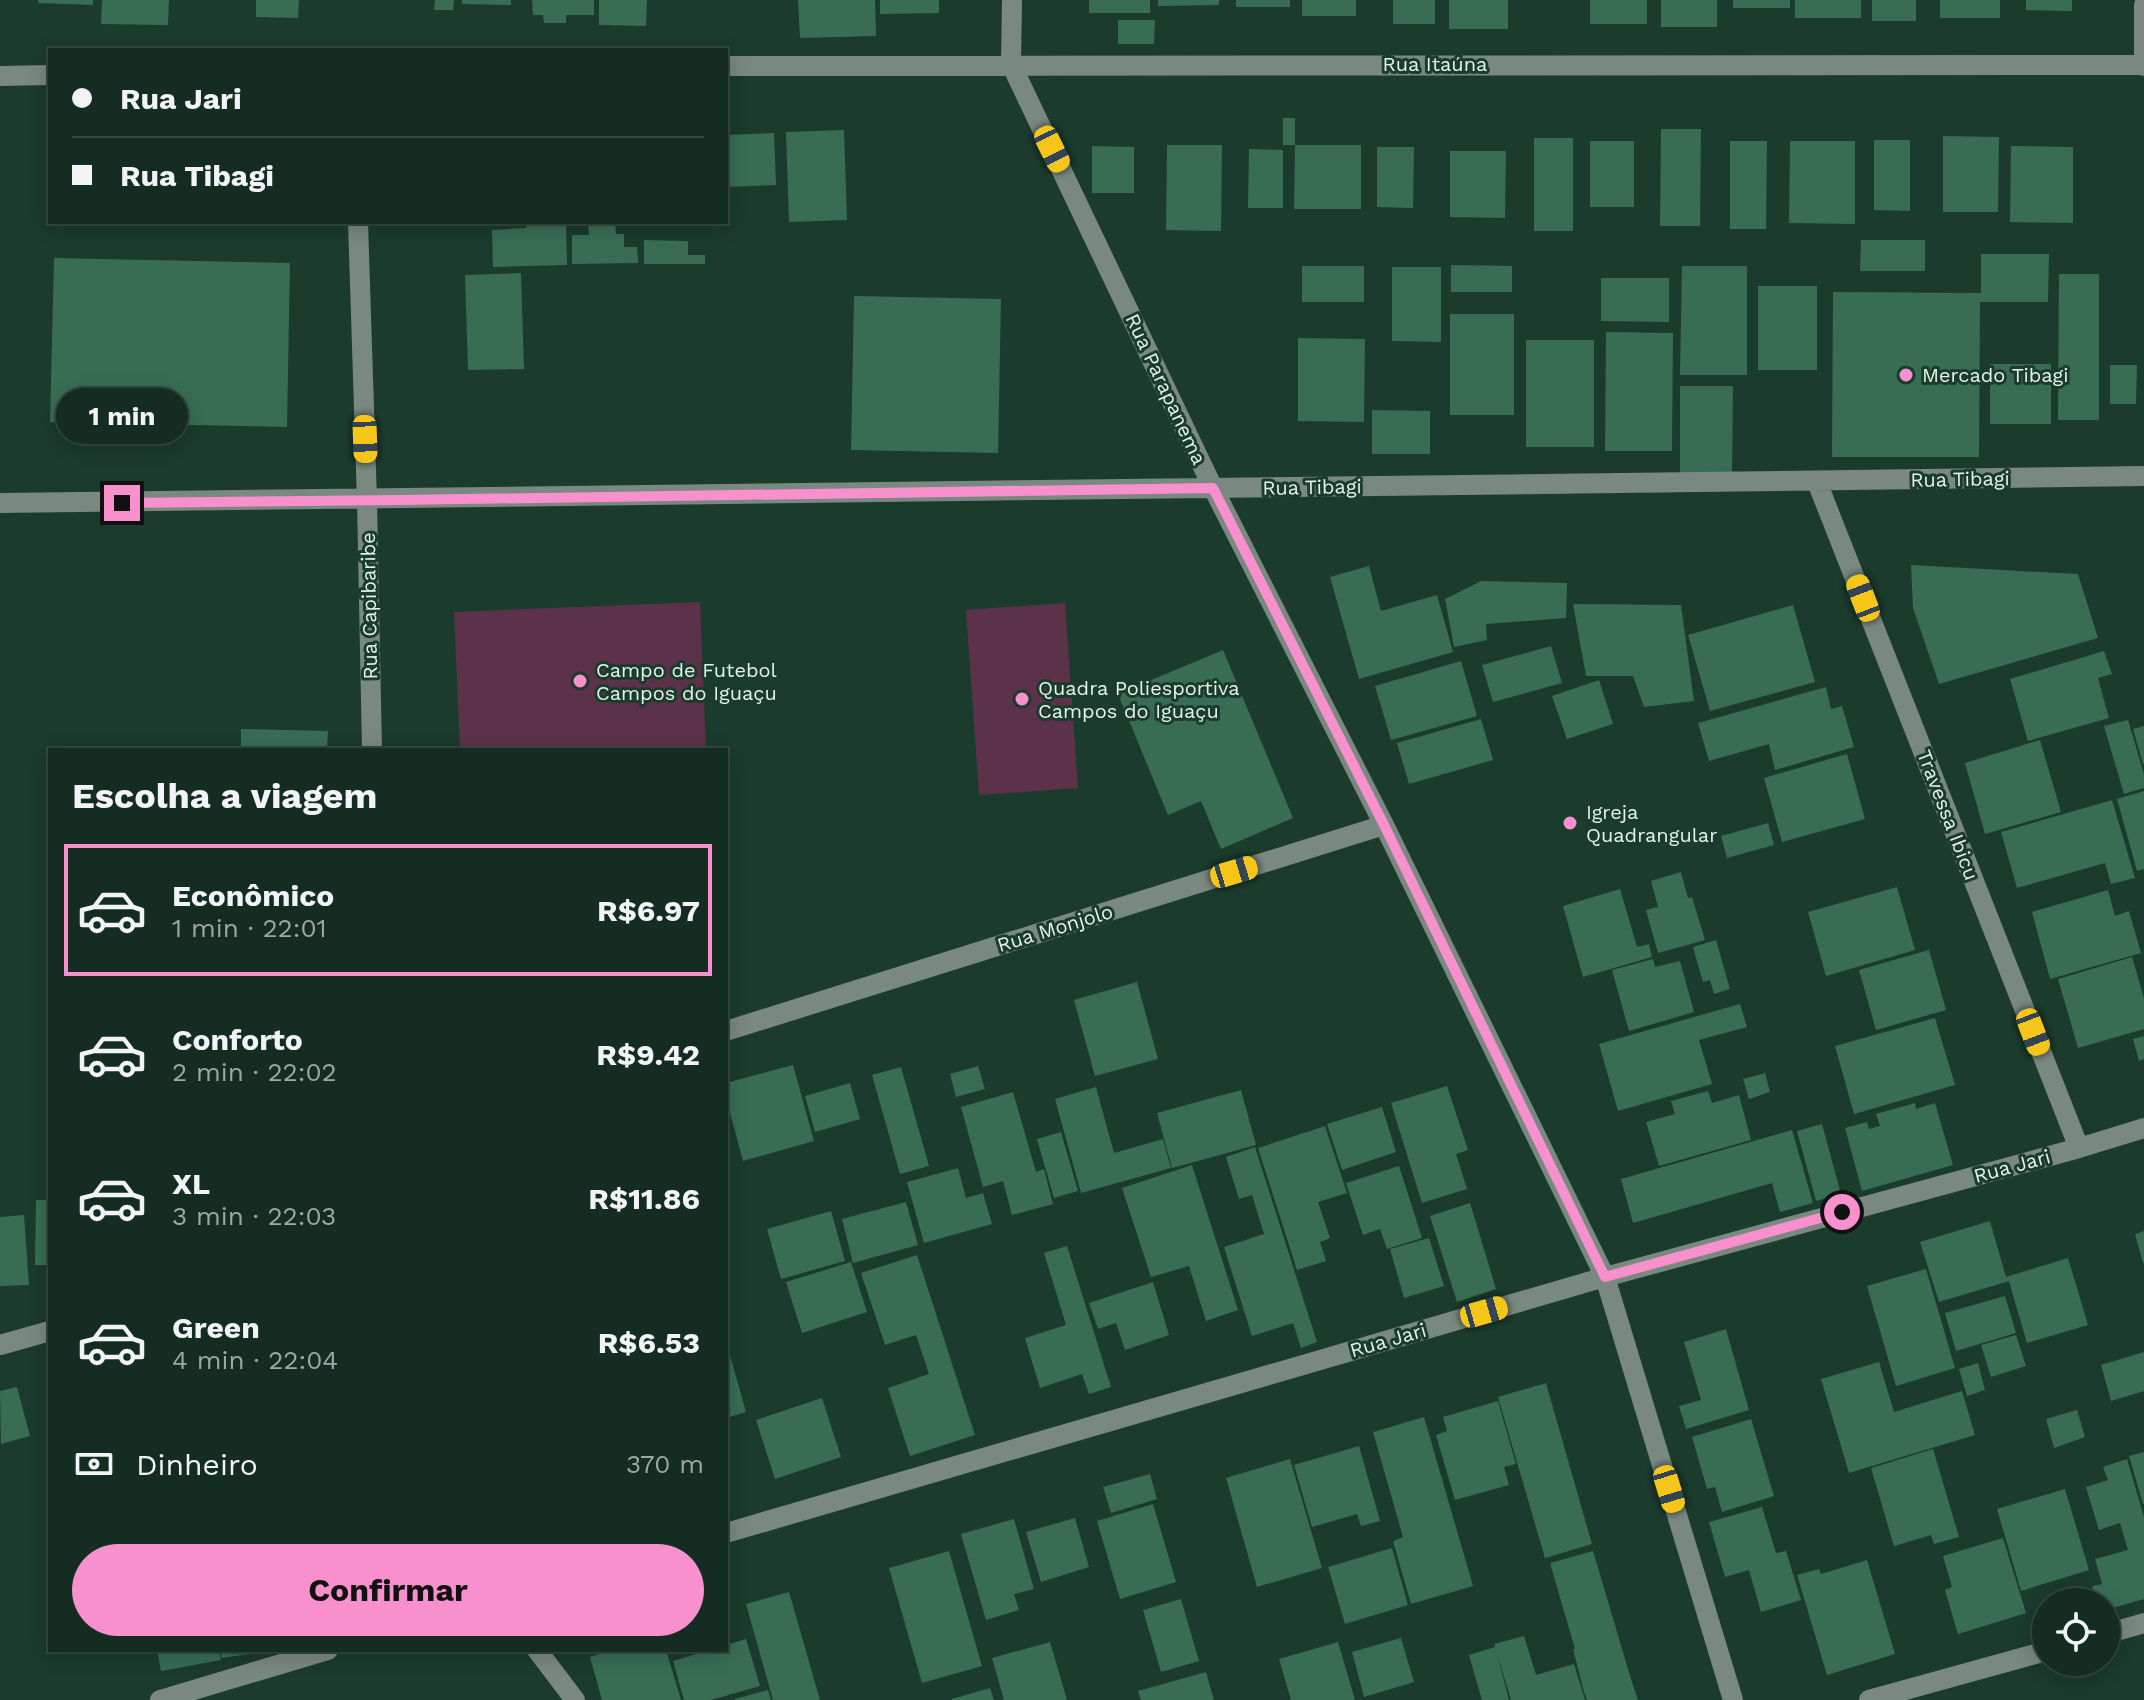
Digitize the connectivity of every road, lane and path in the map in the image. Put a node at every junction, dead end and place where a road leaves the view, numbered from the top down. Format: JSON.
{"nodes":[{"id":1,"x":1012,"y":0,"type":"edge"},
{"id":2,"x":2144,"y":5,"type":"edge"},
{"id":3,"x":1011,"y":64,"type":"junction"},
{"id":4,"x":2144,"y":65,"type":"edge"},
{"id":5,"x":728,"y":66,"type":"edge"},
{"id":6,"x":48,"y":75,"type":"edge"},
{"id":7,"x":0,"y":76,"type":"edge"},
{"id":8,"x":358,"y":224,"type":"edge"},
{"id":9,"x":2144,"y":476,"type":"edge"},
{"id":10,"x":1817,"y":482,"type":"junction"},
{"id":11,"x":1213,"y":488,"type":"junction"},
{"id":12,"x":367,"y":501,"type":"junction"},
{"id":13,"x":0,"y":503,"type":"edge"},
{"id":14,"x":372,"y":748,"type":"edge"},
{"id":15,"x":1384,"y":825,"type":"junction"},
{"id":16,"x":728,"y":1030,"type":"edge"},
{"id":17,"x":2144,"y":1128,"type":"edge"},
{"id":18,"x":2079,"y":1148,"type":"junction"},
{"id":19,"x":1605,"y":1277,"type":"junction"},
{"id":20,"x":48,"y":1332,"type":"edge"},
{"id":21,"x":0,"y":1345,"type":"edge"},
{"id":22,"x":728,"y":1532,"type":"edge"},
{"id":23,"x":2144,"y":1623,"type":"edge"},
{"id":24,"x":2120,"y":1630,"type":"edge"},
{"id":25,"x":321,"y":1652,"type":"edge"},
{"id":26,"x":539,"y":1652,"type":"edge"},
{"id":27,"x":2032,"y":1655,"type":"edge"},
{"id":28,"x":160,"y":1700,"type":"edge"},
{"id":29,"x":575,"y":1700,"type":"edge"},
{"id":30,"x":1733,"y":1700,"type":"edge"},
{"id":31,"x":1869,"y":1700,"type":"edge"}],
"edges":[{"from":1,"to":3,"type":"street","name":"Rua Parapanema"},
{"from":2,"to":4,"type":"street"},
{"from":3,"to":4,"type":"street","name":"Rua Itaúna"},
{"from":3,"to":5,"type":"street","name":"Rua Itaúna"},
{"from":3,"to":11,"type":"street","name":"Rua Parapanema"},
{"from":6,"to":7,"type":"street"},
{"from":8,"to":12,"type":"street","name":"Rua Capibaribe"},
{"from":9,"to":10,"type":"street","name":"Rua Tibagi"},
{"from":10,"to":11,"type":"street","name":"Rua Tibagi"},
{"from":10,"to":18,"type":"street","name":"Travessa Ibicu"},
{"from":11,"to":12,"type":"street","name":"Rua Tibagi"},
{"from":11,"to":15,"type":"street","name":"Rua Parapanema"},
{"from":12,"to":13,"type":"street","name":"Rua Tibagi"},
{"from":12,"to":14,"type":"street","name":"Rua Capibaribe"},
{"from":15,"to":16,"type":"street","name":"Rua Monjolo"},
{"from":15,"to":19,"type":"street","name":"Rua Parapanema"},
{"from":17,"to":18,"type":"street","name":"Rua Jari"},
{"from":18,"to":19,"type":"street","name":"Rua Jari"},
{"from":19,"to":22,"type":"street","name":"Rua Jari"},
{"from":19,"to":30,"type":"street","name":"Rua Parapanema"},
{"from":20,"to":21,"type":"street"},
{"from":23,"to":24,"type":"street"},
{"from":25,"to":28,"type":"street"},
{"from":26,"to":29,"type":"street"},
{"from":27,"to":31,"type":"street"}]}
